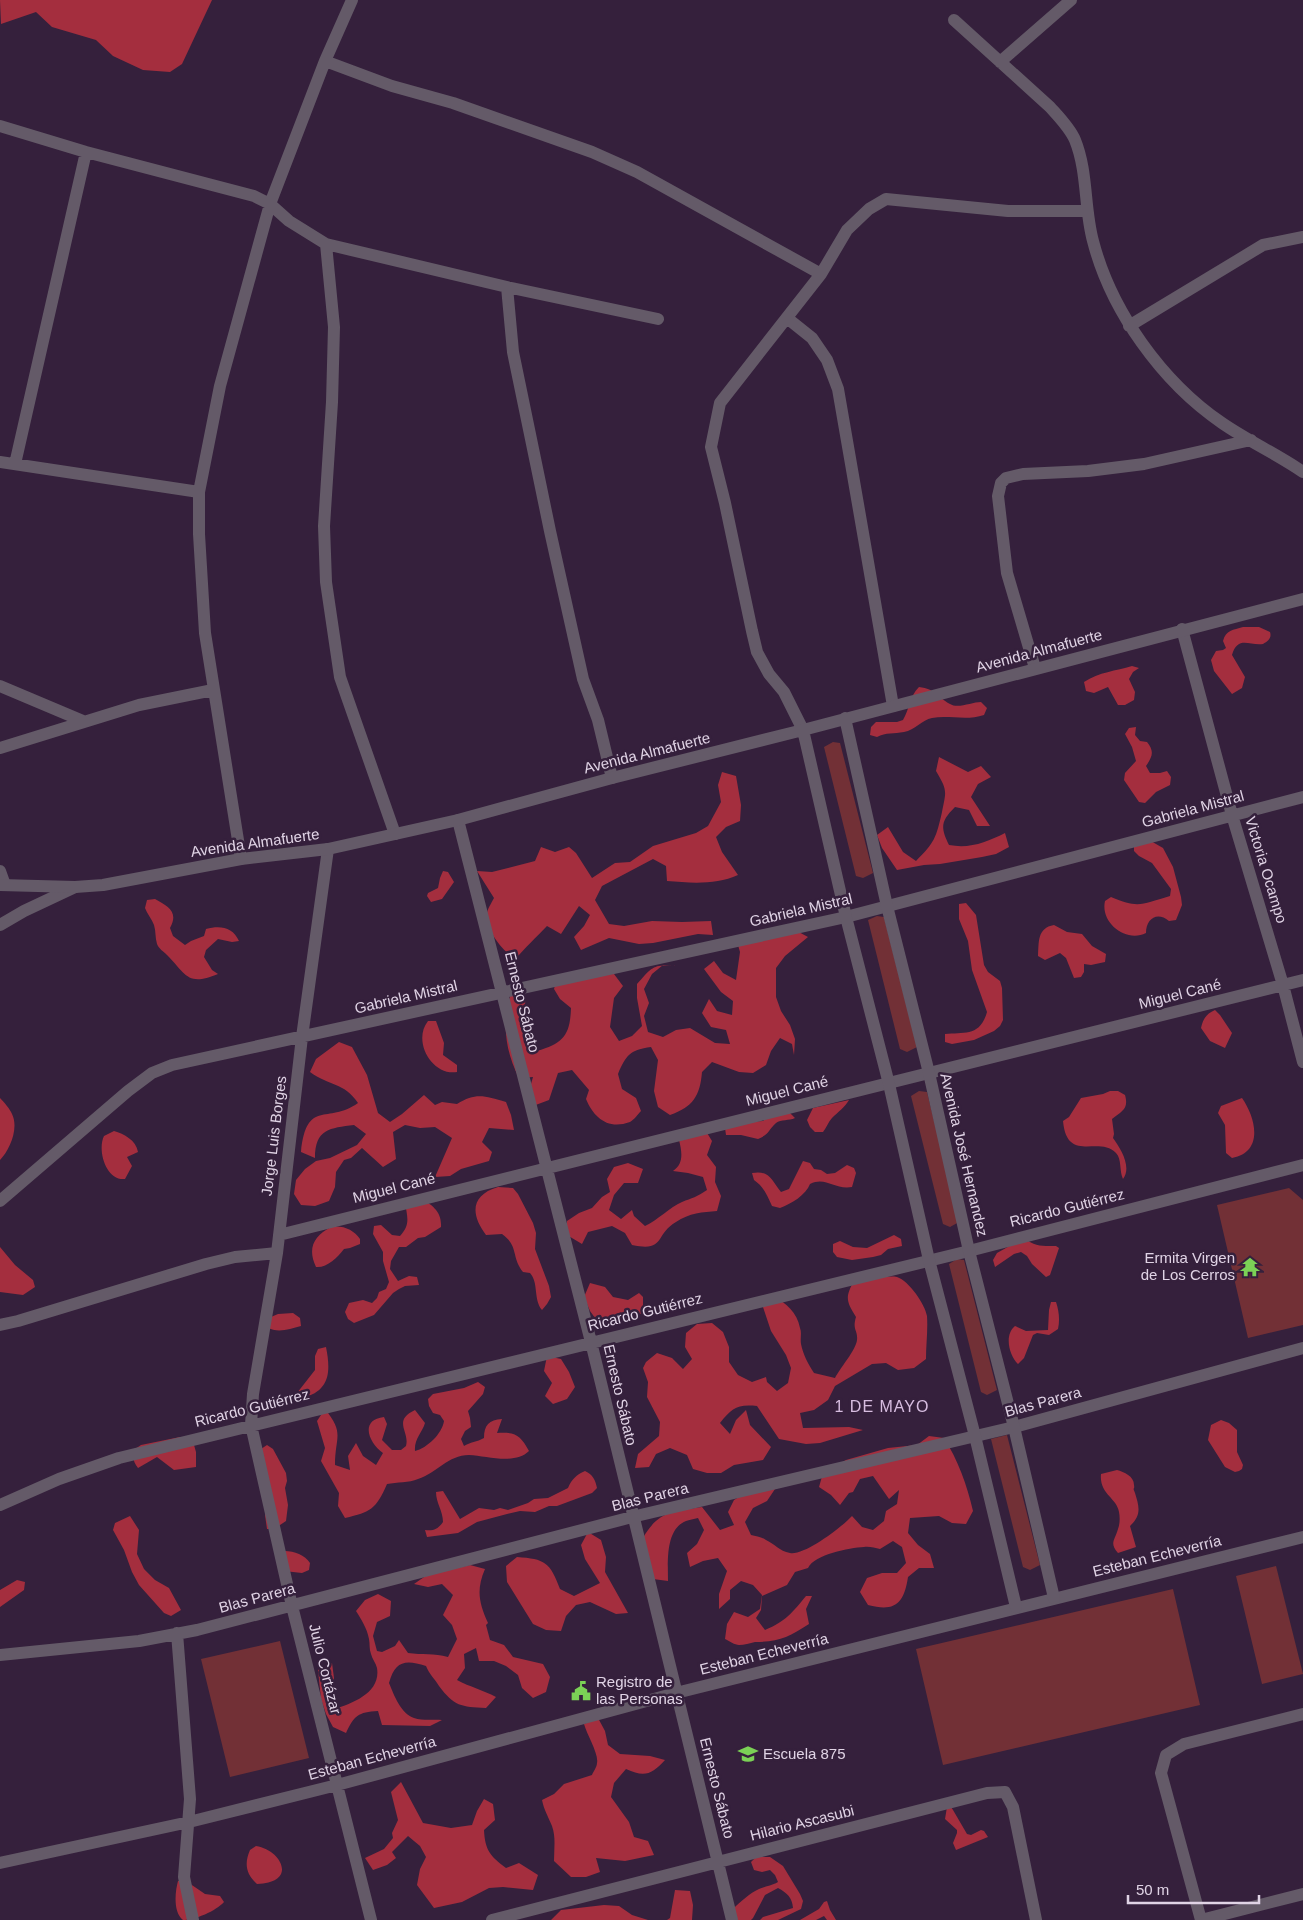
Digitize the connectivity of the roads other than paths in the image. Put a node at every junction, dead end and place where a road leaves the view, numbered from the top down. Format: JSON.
{"nodes":[{"id":1,"x":352,"y":0,"type":"edge"},
{"id":2,"x":1071,"y":0,"type":"edge"},
{"id":3,"x":954,"y":20,"type":"dead end"},
{"id":4,"x":325,"y":61,"type":"junction"},
{"id":5,"x":1000,"y":62,"type":"junction"},
{"id":6,"x":0,"y":126,"type":"edge"},
{"id":7,"x":86,"y":152,"type":"junction"},
{"id":8,"x":270,"y":204,"type":"junction"},
{"id":9,"x":1086,"y":211,"type":"junction"},
{"id":10,"x":1303,"y":237,"type":"edge"},
{"id":11,"x":326,"y":244,"type":"junction"},
{"id":12,"x":821,"y":274,"type":"junction"},
{"id":13,"x":507,"y":287,"type":"junction"},
{"id":14,"x":787,"y":318,"type":"junction"},
{"id":15,"x":658,"y":319,"type":"dead end"},
{"id":16,"x":1129,"y":326,"type":"junction"},
{"id":17,"x":1251,"y":440,"type":"junction"},
{"id":18,"x":0,"y":462,"type":"edge"},
{"id":19,"x":15,"y":464,"type":"junction"},
{"id":20,"x":1303,"y":472,"type":"edge"},
{"id":21,"x":199,"y":492,"type":"junction"},
{"id":22,"x":1303,"y":599,"type":"edge"},
{"id":23,"x":1182,"y":630,"type":"junction"},
{"id":24,"x":1036,"y":668,"type":"junction"},
{"id":25,"x":0,"y":686,"type":"edge"},
{"id":26,"x":213,"y":690,"type":"junction"},
{"id":27,"x":893,"y":706,"type":"junction"},
{"id":28,"x":845,"y":718,"type":"junction"},
{"id":29,"x":84,"y":721,"type":"junction"},
{"id":30,"x":803,"y":730,"type":"junction"},
{"id":31,"x":0,"y":748,"type":"edge"},
{"id":32,"x":612,"y":778,"type":"junction"},
{"id":33,"x":1303,"y":797,"type":"edge"},
{"id":34,"x":1232,"y":814,"type":"junction"},
{"id":35,"x":458,"y":820,"type":"junction"},
{"id":36,"x":395,"y":834,"type":"junction"},
{"id":37,"x":328,"y":850,"type":"junction"},
{"id":38,"x":241,"y":859,"type":"junction"},
{"id":39,"x":0,"y":871,"type":"edge"},
{"id":40,"x":2,"y":885,"type":"edge"},
{"id":41,"x":75,"y":887,"type":"junction"},
{"id":42,"x":887,"y":906,"type":"junction"},
{"id":43,"x":846,"y":917,"type":"junction"},
{"id":44,"x":0,"y":925,"type":"edge"},
{"id":45,"x":1303,"y":980,"type":"edge"},
{"id":46,"x":1283,"y":985,"type":"junction"},
{"id":47,"x":503,"y":992,"type":"junction"},
{"id":48,"x":302,"y":1037,"type":"junction"},
{"id":49,"x":1303,"y":1062,"type":"edge"},
{"id":50,"x":929,"y":1073,"type":"junction"},
{"id":51,"x":888,"y":1084,"type":"junction"},
{"id":52,"x":1303,"y":1165,"type":"edge"},
{"id":53,"x":546,"y":1166,"type":"junction"},
{"id":54,"x":0,"y":1202,"type":"edge"},
{"id":55,"x":279,"y":1235,"type":"junction"},
{"id":56,"x":969,"y":1250,"type":"junction"},
{"id":57,"x":277,"y":1253,"type":"junction"},
{"id":58,"x":929,"y":1260,"type":"junction"},
{"id":59,"x":0,"y":1325,"type":"edge"},
{"id":60,"x":591,"y":1342,"type":"junction"},
{"id":61,"x":1303,"y":1348,"type":"edge"},
{"id":62,"x":251,"y":1425,"type":"junction"},
{"id":63,"x":1014,"y":1427,"type":"junction"},
{"id":64,"x":975,"y":1436,"type":"junction"},
{"id":65,"x":2,"y":1501,"type":"edge"},
{"id":66,"x":632,"y":1517,"type":"junction"},
{"id":67,"x":1303,"y":1537,"type":"edge"},
{"id":68,"x":1054,"y":1598,"type":"junction"},
{"id":69,"x":292,"y":1606,"type":"junction"},
{"id":70,"x":1016,"y":1607,"type":"junction"},
{"id":71,"x":177,"y":1633,"type":"junction"},
{"id":72,"x":0,"y":1655,"type":"edge"},
{"id":73,"x":676,"y":1693,"type":"junction"},
{"id":74,"x":1303,"y":1714,"type":"edge"},
{"id":75,"x":337,"y":1785,"type":"junction"},
{"id":76,"x":189,"y":1822,"type":"junction"},
{"id":77,"x":718,"y":1861,"type":"junction"},
{"id":78,"x":0,"y":1863,"type":"edge"},
{"id":79,"x":1303,"y":1894,"type":"edge"},
{"id":80,"x":193,"y":1920,"type":"edge"},
{"id":81,"x":371,"y":1920,"type":"edge"},
{"id":82,"x":492,"y":1920,"type":"edge"},
{"id":83,"x":732,"y":1920,"type":"edge"},
{"id":84,"x":1036,"y":1920,"type":"edge"},
{"id":85,"x":1201,"y":1920,"type":"edge"}],
"edges":[{"from":1,"to":4,"type":"street"},
{"from":2,"to":5,"type":"street"},
{"from":3,"to":5,"type":"street"},
{"from":4,"to":8,"type":"street"},
{"from":4,"to":12,"type":"street"},
{"from":5,"to":9,"type":"street"},
{"from":6,"to":7,"type":"street"},
{"from":7,"to":8,"type":"street"},
{"from":7,"to":19,"type":"street"},
{"from":8,"to":11,"type":"street"},
{"from":8,"to":21,"type":"street"},
{"from":9,"to":12,"type":"street"},
{"from":9,"to":16,"type":"street"},
{"from":10,"to":16,"type":"street"},
{"from":11,"to":13,"type":"street"},
{"from":11,"to":36,"type":"street"},
{"from":12,"to":14,"type":"street"},
{"from":13,"to":15,"type":"street"},
{"from":13,"to":32,"type":"street"},
{"from":14,"to":27,"type":"street"},
{"from":14,"to":30,"type":"street"},
{"from":16,"to":17,"type":"street"},
{"from":17,"to":20,"type":"street"},
{"from":17,"to":24,"type":"street"},
{"from":18,"to":19,"type":"street"},
{"from":19,"to":21,"type":"street"},
{"from":21,"to":26,"type":"street"},
{"from":22,"to":23,"type":"street","name":"Avenida Almafuerte"},
{"from":23,"to":24,"type":"street","name":"Avenida Almafuerte"},
{"from":23,"to":34,"type":"street","name":"Victoria Ocampo"},
{"from":24,"to":27,"type":"street","name":"Avenida Almafuerte"},
{"from":25,"to":29,"type":"street"},
{"from":26,"to":29,"type":"street"},
{"from":26,"to":38,"type":"street"},
{"from":27,"to":28,"type":"street","name":"Avenida Almafuerte"},
{"from":28,"to":30,"type":"street","name":"Avenida Almafuerte"},
{"from":28,"to":42,"type":"street","name":"Avenida José Hernandez"},
{"from":29,"to":31,"type":"street"},
{"from":30,"to":32,"type":"street","name":"Avenida Almafuerte"},
{"from":30,"to":43,"type":"street"},
{"from":32,"to":35,"type":"street","name":"Avenida Almafuerte"},
{"from":33,"to":34,"type":"street","name":"Gabriela Mistral"},
{"from":34,"to":42,"type":"street","name":"Gabriela Mistral"},
{"from":34,"to":46,"type":"street","name":"Victoria Ocampo"},
{"from":35,"to":36,"type":"street","name":"Avenida Almafuerte"},
{"from":35,"to":47,"type":"street","name":"Ernesto Sábato"},
{"from":36,"to":37,"type":"street","name":"Avenida Almafuerte"},
{"from":37,"to":38,"type":"street","name":"Avenida Almafuerte"},
{"from":37,"to":48,"type":"street","name":"Jorge Luis Borges"},
{"from":38,"to":41,"type":"street","name":"Avenida Almafuerte"},
{"from":39,"to":40,"type":"street"},
{"from":40,"to":41,"type":"street"},
{"from":41,"to":44,"type":"street","name":"Avenida Almafuerte"},
{"from":42,"to":43,"type":"street","name":"Gabriela Mistral"},
{"from":42,"to":50,"type":"street","name":"Avenida José Hernandez"},
{"from":43,"to":47,"type":"street","name":"Gabriela Mistral"},
{"from":43,"to":51,"type":"street"},
{"from":45,"to":46,"type":"street","name":"Miguel Cané"},
{"from":46,"to":49,"type":"street","name":"Victoria Ocampo"},
{"from":46,"to":50,"type":"street","name":"Miguel Cané"},
{"from":47,"to":48,"type":"street","name":"Gabriela Mistral"},
{"from":47,"to":53,"type":"street","name":"Ernesto Sábato"},
{"from":48,"to":54,"type":"street","name":"Gabriela Mistral"},
{"from":48,"to":55,"type":"street","name":"Jorge Luis Borges"},
{"from":50,"to":51,"type":"street","name":"Miguel Cané"},
{"from":50,"to":56,"type":"street","name":"Avenida José Hernandez"},
{"from":51,"to":53,"type":"street","name":"Miguel Cané"},
{"from":51,"to":58,"type":"street"},
{"from":52,"to":56,"type":"street","name":"Ricardo Gutiérrez"},
{"from":53,"to":55,"type":"street","name":"Miguel Cané"},
{"from":53,"to":60,"type":"street","name":"Ernesto Sábato"},
{"from":55,"to":57,"type":"street","name":"Jorge Luis Borges"},
{"from":56,"to":58,"type":"street","name":"Ricardo Gutiérrez"},
{"from":56,"to":63,"type":"street","name":"Avenida José Hernandez"},
{"from":57,"to":59,"type":"street"},
{"from":57,"to":62,"type":"street","name":"Jorge Luis Borges"},
{"from":58,"to":60,"type":"street","name":"Ricardo Gutiérrez"},
{"from":58,"to":64,"type":"street"},
{"from":60,"to":62,"type":"street","name":"Ricardo Gutiérrez"},
{"from":60,"to":66,"type":"street","name":"Ernesto Sábato"},
{"from":61,"to":63,"type":"street","name":"Blas Parera"},
{"from":62,"to":65,"type":"street","name":"Ricardo Gutiérrez"},
{"from":62,"to":69,"type":"street","name":"Julio Cortázar"},
{"from":63,"to":64,"type":"street","name":"Blas Parera"},
{"from":63,"to":68,"type":"street","name":"Avenida José Hernandez"},
{"from":64,"to":66,"type":"street","name":"Blas Parera"},
{"from":64,"to":70,"type":"street"},
{"from":66,"to":69,"type":"street","name":"Blas Parera"},
{"from":66,"to":73,"type":"street","name":"Ernesto Sábato"},
{"from":67,"to":68,"type":"street","name":"Esteban Echeverría"},
{"from":68,"to":70,"type":"street","name":"Esteban Echeverría"},
{"from":69,"to":71,"type":"street","name":"Blas Parera"},
{"from":69,"to":75,"type":"street","name":"Julio Cortázar"},
{"from":70,"to":73,"type":"street","name":"Esteban Echeverría"},
{"from":71,"to":72,"type":"street","name":"Blas Parera"},
{"from":71,"to":76,"type":"street"},
{"from":73,"to":75,"type":"street","name":"Esteban Echeverría"},
{"from":73,"to":77,"type":"street","name":"Ernesto Sábato"},
{"from":74,"to":85,"type":"street"},
{"from":75,"to":76,"type":"street","name":"Esteban Echeverría"},
{"from":75,"to":81,"type":"street","name":"Julio Cortázar"},
{"from":76,"to":78,"type":"street","name":"Esteban Echeverría"},
{"from":76,"to":80,"type":"street"},
{"from":77,"to":82,"type":"street","name":"Hilario Ascasubi"},
{"from":77,"to":83,"type":"street","name":"Ernesto Sábato"},
{"from":77,"to":84,"type":"street","name":"Hilario Ascasubi"},
{"from":79,"to":85,"type":"street"}]}
